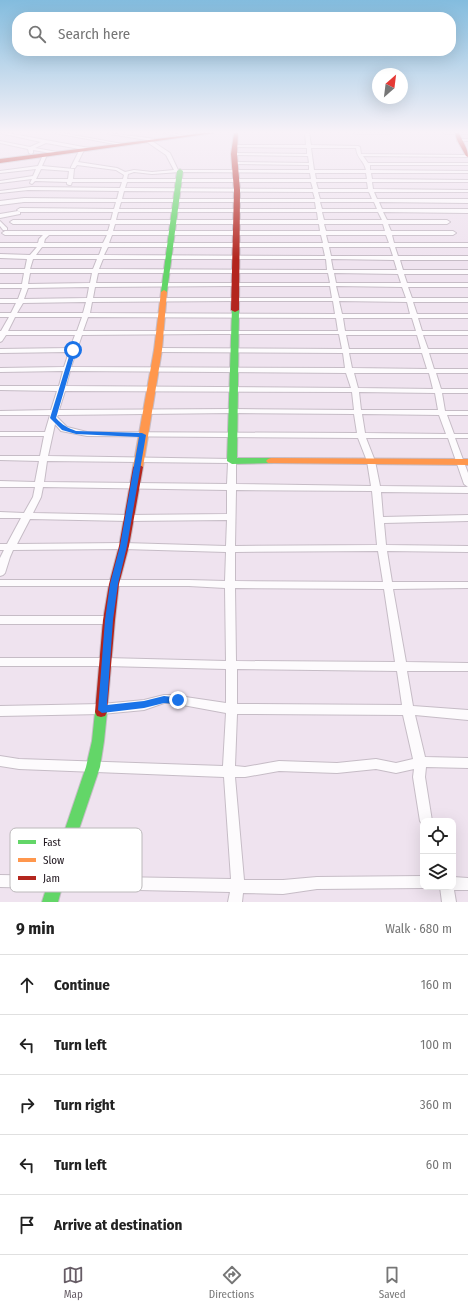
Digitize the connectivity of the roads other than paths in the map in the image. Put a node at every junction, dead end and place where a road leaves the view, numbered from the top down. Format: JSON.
{"nodes":[{"id":1,"x":35,"y":175,"type":"edge"},
{"id":2,"x":71,"y":175,"type":"edge"},
{"id":3,"x":127,"y":175,"type":"edge"},
{"id":4,"x":162,"y":175,"type":"edge"},
{"id":5,"x":177,"y":175,"type":"edge"},
{"id":6,"x":193,"y":175,"type":"edge"},
{"id":7,"x":193,"y":175,"type":"edge"},
{"id":8,"x":193,"y":175,"type":"edge"},
{"id":9,"x":236,"y":175,"type":"edge"},
{"id":10,"x":264,"y":175,"type":"edge"},
{"id":11,"x":281,"y":175,"type":"edge"},
{"id":12,"x":313,"y":175,"type":"edge"},
{"id":13,"x":369,"y":175,"type":"edge"},
{"id":14,"x":421,"y":175,"type":"edge"},
{"id":15,"x":124,"y":177,"type":"junction"},
{"id":16,"x":34,"y":178,"type":"junction"},
{"id":17,"x":178,"y":178,"type":"junction"},
{"id":18,"x":71,"y":180,"type":"junction"},
{"id":19,"x":314,"y":181,"type":"junction"},
{"id":20,"x":370,"y":181,"type":"junction"},
{"id":21,"x":424,"y":181,"type":"junction"},
{"id":22,"x":468,"y":181,"type":"edge"},
{"id":23,"x":0,"y":182,"type":"edge"},
{"id":24,"x":30,"y":188,"type":"junction"},
{"id":25,"x":67,"y":190,"type":"junction"},
{"id":26,"x":122,"y":190,"type":"junction"},
{"id":27,"x":315,"y":190,"type":"junction"},
{"id":28,"x":371,"y":191,"type":"junction"},
{"id":29,"x":428,"y":191,"type":"junction"},
{"id":30,"x":468,"y":191,"type":"edge"},
{"id":31,"x":0,"y":192,"type":"edge"},
{"id":32,"x":24,"y":200,"type":"junction"},
{"id":33,"x":63,"y":200,"type":"junction"},
{"id":34,"x":118,"y":200,"type":"junction"},
{"id":35,"x":177,"y":200,"type":"junction"},
{"id":36,"x":236,"y":200,"type":"junction"},
{"id":37,"x":318,"y":201,"type":"junction"},
{"id":38,"x":375,"y":201,"type":"junction"},
{"id":39,"x":431,"y":201,"type":"junction"},
{"id":40,"x":468,"y":201,"type":"edge"},
{"id":41,"x":0,"y":203,"type":"edge"},
{"id":42,"x":58,"y":210,"type":"junction"},
{"id":43,"x":115,"y":210,"type":"junction"},
{"id":44,"x":175,"y":210,"type":"junction"},
{"id":45,"x":236,"y":210,"type":"junction"},
{"id":46,"x":320,"y":210,"type":"junction"},
{"id":47,"x":379,"y":211,"type":"junction"},
{"id":48,"x":442,"y":211,"type":"junction"},
{"id":49,"x":468,"y":211,"type":"edge"},
{"id":50,"x":19,"y":212,"type":"junction"},
{"id":51,"x":0,"y":216,"type":"edge"},
{"id":52,"x":53,"y":221,"type":"junction"},
{"id":53,"x":113,"y":221,"type":"junction"},
{"id":54,"x":173,"y":221,"type":"junction"},
{"id":55,"x":236,"y":221,"type":"junction"},
{"id":56,"x":13,"y":222,"type":"junction"},
{"id":57,"x":321,"y":222,"type":"junction"},
{"id":58,"x":385,"y":222,"type":"junction"},
{"id":59,"x":448,"y":222,"type":"junction"},
{"id":60,"x":0,"y":223,"type":"edge"},
{"id":61,"x":5,"y":230,"type":"edge"},
{"id":62,"x":48,"y":233,"type":"junction"},
{"id":63,"x":110,"y":233,"type":"junction"},
{"id":64,"x":171,"y":233,"type":"junction"},
{"id":65,"x":236,"y":233,"type":"junction"},
{"id":66,"x":388,"y":233,"type":"junction"},
{"id":67,"x":453,"y":233,"type":"junction"},
{"id":68,"x":324,"y":234,"type":"junction"},
{"id":69,"x":0,"y":244,"type":"edge"},
{"id":70,"x":106,"y":244,"type":"junction"},
{"id":71,"x":170,"y":244,"type":"junction"},
{"id":72,"x":236,"y":244,"type":"junction"},
{"id":73,"x":326,"y":245,"type":"junction"},
{"id":74,"x":392,"y":245,"type":"junction"},
{"id":75,"x":458,"y":245,"type":"junction"},
{"id":76,"x":468,"y":245,"type":"edge"},
{"id":77,"x":40,"y":246,"type":"junction"},
{"id":78,"x":0,"y":256,"type":"edge"},
{"id":79,"x":100,"y":256,"type":"junction"},
{"id":80,"x":33,"y":257,"type":"junction"},
{"id":81,"x":168,"y":257,"type":"junction"},
{"id":82,"x":235,"y":257,"type":"junction"},
{"id":83,"x":328,"y":257,"type":"junction"},
{"id":84,"x":396,"y":258,"type":"junction"},
{"id":85,"x":466,"y":259,"type":"edge"},
{"id":86,"x":96,"y":270,"type":"junction"},
{"id":87,"x":0,"y":271,"type":"edge"},
{"id":88,"x":27,"y":271,"type":"junction"},
{"id":89,"x":167,"y":271,"type":"junction"},
{"id":90,"x":234,"y":271,"type":"junction"},
{"id":91,"x":331,"y":271,"type":"junction"},
{"id":92,"x":400,"y":272,"type":"junction"},
{"id":93,"x":468,"y":272,"type":"edge"},
{"id":94,"x":234,"y":284,"type":"junction"},
{"id":95,"x":165,"y":285,"type":"junction"},
{"id":96,"x":333,"y":285,"type":"junction"},
{"id":97,"x":468,"y":285,"type":"edge"},
{"id":98,"x":0,"y":286,"type":"edge"},
{"id":99,"x":25,"y":286,"type":"junction"},
{"id":100,"x":92,"y":286,"type":"junction"},
{"id":101,"x":405,"y":286,"type":"junction"},
{"id":102,"x":90,"y":299,"type":"junction"},
{"id":103,"x":163,"y":299,"type":"junction"},
{"id":104,"x":234,"y":299,"type":"junction"},
{"id":105,"x":336,"y":299,"type":"junction"},
{"id":106,"x":21,"y":300,"type":"junction"},
{"id":107,"x":409,"y":300,"type":"junction"},
{"id":108,"x":468,"y":300,"type":"edge"},
{"id":109,"x":0,"y":301,"type":"edge"},
{"id":110,"x":0,"y":315,"type":"edge"},
{"id":111,"x":86,"y":315,"type":"junction"},
{"id":112,"x":161,"y":315,"type":"junction"},
{"id":113,"x":14,"y":316,"type":"junction"},
{"id":114,"x":234,"y":316,"type":"junction"},
{"id":115,"x":339,"y":316,"type":"junction"},
{"id":116,"x":414,"y":316,"type":"junction"},
{"id":117,"x":468,"y":316,"type":"edge"},
{"id":118,"x":80,"y":332,"type":"junction"},
{"id":119,"x":159,"y":332,"type":"junction"},
{"id":120,"x":233,"y":332,"type":"junction"},
{"id":121,"x":2,"y":333,"type":"edge"},
{"id":122,"x":343,"y":333,"type":"junction"},
{"id":123,"x":419,"y":333,"type":"junction"},
{"id":124,"x":468,"y":333,"type":"edge"},
{"id":125,"x":0,"y":340,"type":"edge"},
{"id":126,"x":73,"y":350,"type":"junction"},
{"id":127,"x":158,"y":350,"type":"junction"},
{"id":128,"x":233,"y":350,"type":"junction"},
{"id":129,"x":0,"y":351,"type":"edge"},
{"id":130,"x":425,"y":351,"type":"junction"},
{"id":131,"x":468,"y":351,"type":"edge"},
{"id":132,"x":346,"y":352,"type":"junction"},
{"id":133,"x":68,"y":369,"type":"junction"},
{"id":134,"x":154,"y":369,"type":"junction"},
{"id":135,"x":349,"y":369,"type":"junction"},
{"id":136,"x":0,"y":370,"type":"edge"},
{"id":137,"x":233,"y":370,"type":"junction"},
{"id":138,"x":468,"y":371,"type":"edge"},
{"id":139,"x":432,"y":372,"type":"junction"},
{"id":140,"x":0,"y":388,"type":"edge"},
{"id":141,"x":151,"y":389,"type":"junction"},
{"id":142,"x":232,"y":389,"type":"junction"},
{"id":143,"x":62,"y":390,"type":"junction"},
{"id":144,"x":355,"y":390,"type":"junction"},
{"id":145,"x":468,"y":391,"type":"edge"},
{"id":146,"x":438,"y":392,"type":"junction"},
{"id":147,"x":147,"y":411,"type":"junction"},
{"id":148,"x":234,"y":411,"type":"junction"},
{"id":149,"x":357,"y":411,"type":"junction"},
{"id":150,"x":442,"y":412,"type":"junction"},
{"id":151,"x":468,"y":412,"type":"edge"},
{"id":152,"x":0,"y":413,"type":"edge"},
{"id":153,"x":54,"y":415,"type":"junction"},
{"id":154,"x":0,"y":434,"type":"edge"},
{"id":155,"x":48,"y":434,"type":"junction"},
{"id":156,"x":142,"y":435,"type":"junction"},
{"id":157,"x":361,"y":435,"type":"junction"},
{"id":158,"x":232,"y":436,"type":"junction"},
{"id":159,"x":451,"y":436,"type":"junction"},
{"id":160,"x":468,"y":436,"type":"edge"},
{"id":161,"x":0,"y":458,"type":"edge"},
{"id":162,"x":43,"y":459,"type":"junction"},
{"id":163,"x":139,"y":460,"type":"junction"},
{"id":164,"x":232,"y":460,"type":"junction"},
{"id":165,"x":371,"y":461,"type":"junction"},
{"id":166,"x":464,"y":462,"type":"edge"},
{"id":167,"x":0,"y":484,"type":"edge"},
{"id":168,"x":40,"y":484,"type":"junction"},
{"id":169,"x":468,"y":484,"type":"edge"},
{"id":170,"x":135,"y":486,"type":"junction"},
{"id":171,"x":232,"y":486,"type":"junction"},
{"id":172,"x":376,"y":488,"type":"junction"},
{"id":173,"x":468,"y":490,"type":"edge"},
{"id":174,"x":0,"y":515,"type":"edge"},
{"id":175,"x":28,"y":516,"type":"junction"},
{"id":176,"x":231,"y":517,"type":"junction"},
{"id":177,"x":128,"y":518,"type":"junction"},
{"id":178,"x":468,"y":518,"type":"edge"},
{"id":179,"x":379,"y":520,"type":"junction"},
{"id":180,"x":10,"y":546,"type":"junction"},
{"id":181,"x":124,"y":546,"type":"junction"},
{"id":182,"x":0,"y":547,"type":"edge"},
{"id":183,"x":382,"y":548,"type":"junction"},
{"id":184,"x":231,"y":549,"type":"junction"},
{"id":185,"x":468,"y":549,"type":"edge"},
{"id":186,"x":0,"y":573,"type":"edge"},
{"id":187,"x":0,"y":583,"type":"edge"},
{"id":188,"x":114,"y":584,"type":"junction"},
{"id":189,"x":230,"y":585,"type":"junction"},
{"id":190,"x":468,"y":585,"type":"edge"},
{"id":191,"x":389,"y":586,"type":"junction"},
{"id":192,"x":0,"y":620,"type":"edge"},
{"id":193,"x":109,"y":620,"type":"junction"},
{"id":194,"x":0,"y":662,"type":"edge"},
{"id":195,"x":106,"y":662,"type":"junction"},
{"id":196,"x":230,"y":665,"type":"junction"},
{"id":197,"x":401,"y":665,"type":"junction"},
{"id":198,"x":468,"y":667,"type":"edge"},
{"id":199,"x":232,"y":709,"type":"junction"},
{"id":200,"x":102,"y":710,"type":"junction"},
{"id":201,"x":408,"y":710,"type":"junction"},
{"id":202,"x":0,"y":711,"type":"edge"},
{"id":203,"x":468,"y":715,"type":"edge"},
{"id":204,"x":0,"y":761,"type":"edge"},
{"id":205,"x":420,"y":762,"type":"junction"},
{"id":206,"x":468,"y":763,"type":"edge"},
{"id":207,"x":93,"y":767,"type":"junction"},
{"id":208,"x":229,"y":771,"type":"junction"},
{"id":209,"x":426,"y":818,"type":"edge"},
{"id":210,"x":73,"y":828,"type":"edge"},
{"id":211,"x":0,"y":881,"type":"edge"},
{"id":212,"x":10,"y":881,"type":"edge"},
{"id":213,"x":420,"y":882,"type":"edge"},
{"id":214,"x":456,"y":883,"type":"edge"},
{"id":215,"x":142,"y":884,"type":"edge"},
{"id":216,"x":468,"y":884,"type":"edge"},
{"id":217,"x":238,"y":886,"type":"junction"},
{"id":218,"x":447,"y":890,"type":"edge"},
{"id":219,"x":53,"y":892,"type":"edge"},
{"id":220,"x":50,"y":902,"type":"edge"},
{"id":221,"x":235,"y":902,"type":"edge"},
{"id":222,"x":449,"y":902,"type":"edge"}],
"edges":[{"from":1,"to":16,"type":"street"},
{"from":2,"to":18,"type":"street"},
{"from":3,"to":15,"type":"street"},
{"from":4,"to":17,"type":"street"},
{"from":5,"to":17,"type":"street"},
{"from":6,"to":17,"type":"street"},
{"from":7,"to":17,"type":"street"},
{"from":8,"to":17,"type":"street"},
{"from":9,"to":36,"type":"street"},
{"from":10,"to":27,"type":"street"},
{"from":11,"to":19,"type":"street"},
{"from":12,"to":19,"type":"street"},
{"from":13,"to":20,"type":"street"},
{"from":14,"to":21,"type":"street"},
{"from":15,"to":17,"type":"street"},
{"from":15,"to":18,"type":"street"},
{"from":15,"to":26,"type":"street"},
{"from":16,"to":18,"type":"street"},
{"from":16,"to":23,"type":"street"},
{"from":16,"to":24,"type":"street"},
{"from":17,"to":26,"type":"street"},
{"from":17,"to":35,"type":"street"},
{"from":18,"to":25,"type":"street"},
{"from":19,"to":20,"type":"street"},
{"from":19,"to":27,"type":"street"},
{"from":20,"to":21,"type":"street"},
{"from":20,"to":28,"type":"street"},
{"from":21,"to":22,"type":"street"},
{"from":21,"to":29,"type":"street"},
{"from":24,"to":25,"type":"street"},
{"from":24,"to":31,"type":"street"},
{"from":24,"to":32,"type":"street"},
{"from":25,"to":26,"type":"street"},
{"from":25,"to":33,"type":"street"},
{"from":26,"to":34,"type":"street"},
{"from":27,"to":28,"type":"street"},
{"from":27,"to":37,"type":"street"},
{"from":28,"to":29,"type":"street"},
{"from":28,"to":38,"type":"street"},
{"from":29,"to":30,"type":"street"},
{"from":29,"to":39,"type":"street"},
{"from":32,"to":33,"type":"street"},
{"from":32,"to":41,"type":"street"},
{"from":32,"to":50,"type":"street"},
{"from":33,"to":34,"type":"street"},
{"from":33,"to":42,"type":"street"},
{"from":34,"to":35,"type":"street"},
{"from":34,"to":43,"type":"street"},
{"from":35,"to":36,"type":"street"},
{"from":35,"to":44,"type":"street"},
{"from":36,"to":37,"type":"street"},
{"from":36,"to":45,"type":"street"},
{"from":37,"to":38,"type":"street"},
{"from":37,"to":46,"type":"street"},
{"from":38,"to":39,"type":"street"},
{"from":38,"to":47,"type":"street"},
{"from":39,"to":40,"type":"street"},
{"from":39,"to":48,"type":"street"},
{"from":42,"to":43,"type":"street"},
{"from":42,"to":50,"type":"street"},
{"from":42,"to":52,"type":"street"},
{"from":43,"to":44,"type":"street"},
{"from":43,"to":53,"type":"street"},
{"from":44,"to":45,"type":"street"},
{"from":44,"to":54,"type":"street"},
{"from":45,"to":46,"type":"street"},
{"from":45,"to":55,"type":"street"},
{"from":46,"to":47,"type":"street"},
{"from":46,"to":57,"type":"street"},
{"from":47,"to":48,"type":"street"},
{"from":47,"to":58,"type":"street"},
{"from":48,"to":49,"type":"street"},
{"from":48,"to":59,"type":"street"},
{"from":50,"to":51,"type":"street"},
{"from":50,"to":56,"type":"street"},
{"from":52,"to":53,"type":"street"},
{"from":52,"to":56,"type":"street"},
{"from":52,"to":62,"type":"street"},
{"from":53,"to":54,"type":"street"},
{"from":53,"to":63,"type":"street"},
{"from":54,"to":55,"type":"street"},
{"from":54,"to":64,"type":"street"},
{"from":55,"to":57,"type":"street"},
{"from":55,"to":65,"type":"street"},
{"from":56,"to":61,"type":"street"},
{"from":57,"to":58,"type":"street"},
{"from":57,"to":68,"type":"street"},
{"from":58,"to":59,"type":"street"},
{"from":58,"to":66,"type":"street"},
{"from":59,"to":67,"type":"street"},
{"from":60,"to":61,"type":"street"},
{"from":61,"to":62,"type":"street"},
{"from":61,"to":69,"type":"street"},
{"from":62,"to":63,"type":"street"},
{"from":62,"to":77,"type":"street"},
{"from":63,"to":64,"type":"street"},
{"from":63,"to":70,"type":"street"},
{"from":64,"to":65,"type":"street"},
{"from":64,"to":71,"type":"street"},
{"from":65,"to":68,"type":"street"},
{"from":65,"to":72,"type":"street"},
{"from":66,"to":67,"type":"street"},
{"from":66,"to":68,"type":"street"},
{"from":66,"to":74,"type":"street"},
{"from":67,"to":75,"type":"street"},
{"from":68,"to":73,"type":"street"},
{"from":69,"to":77,"type":"street"},
{"from":70,"to":71,"type":"street"},
{"from":70,"to":77,"type":"street"},
{"from":70,"to":79,"type":"street"},
{"from":71,"to":72,"type":"street"},
{"from":71,"to":81,"type":"street"},
{"from":72,"to":73,"type":"street"},
{"from":72,"to":82,"type":"street"},
{"from":73,"to":74,"type":"street"},
{"from":73,"to":83,"type":"street"},
{"from":74,"to":75,"type":"street"},
{"from":74,"to":84,"type":"street"},
{"from":75,"to":76,"type":"street"},
{"from":75,"to":85,"type":"street"},
{"from":77,"to":80,"type":"street"},
{"from":78,"to":80,"type":"street"},
{"from":79,"to":80,"type":"street"},
{"from":79,"to":81,"type":"street"},
{"from":79,"to":86,"type":"street"},
{"from":80,"to":88,"type":"street"},
{"from":81,"to":82,"type":"street"},
{"from":81,"to":89,"type":"street"},
{"from":82,"to":83,"type":"street"},
{"from":82,"to":90,"type":"street"},
{"from":83,"to":84,"type":"street"},
{"from":83,"to":91,"type":"street"},
{"from":84,"to":85,"type":"street"},
{"from":84,"to":92,"type":"street"},
{"from":86,"to":88,"type":"street"},
{"from":86,"to":89,"type":"street"},
{"from":86,"to":100,"type":"street"},
{"from":87,"to":88,"type":"street"},
{"from":88,"to":99,"type":"street"},
{"from":89,"to":90,"type":"street"},
{"from":89,"to":95,"type":"street"},
{"from":90,"to":91,"type":"street"},
{"from":90,"to":94,"type":"street"},
{"from":91,"to":92,"type":"street"},
{"from":91,"to":96,"type":"street"},
{"from":92,"to":93,"type":"street"},
{"from":92,"to":101,"type":"street"},
{"from":94,"to":95,"type":"street"},
{"from":94,"to":96,"type":"street"},
{"from":94,"to":104,"type":"street"},
{"from":95,"to":100,"type":"street"},
{"from":95,"to":103,"type":"street"},
{"from":96,"to":101,"type":"street"},
{"from":96,"to":105,"type":"street"},
{"from":97,"to":101,"type":"street"},
{"from":98,"to":99,"type":"street"},
{"from":99,"to":100,"type":"street"},
{"from":99,"to":106,"type":"street"},
{"from":100,"to":102,"type":"street"},
{"from":101,"to":107,"type":"street"},
{"from":102,"to":103,"type":"street"},
{"from":102,"to":106,"type":"street"},
{"from":102,"to":111,"type":"street"},
{"from":103,"to":104,"type":"street"},
{"from":103,"to":112,"type":"street"},
{"from":104,"to":105,"type":"street"},
{"from":104,"to":114,"type":"street"},
{"from":105,"to":107,"type":"street"},
{"from":105,"to":115,"type":"street"},
{"from":106,"to":109,"type":"street"},
{"from":106,"to":113,"type":"street"},
{"from":107,"to":108,"type":"street"},
{"from":107,"to":116,"type":"street"},
{"from":110,"to":113,"type":"street"},
{"from":111,"to":112,"type":"street"},
{"from":111,"to":113,"type":"street"},
{"from":111,"to":118,"type":"street"},
{"from":112,"to":114,"type":"street"},
{"from":112,"to":119,"type":"street"},
{"from":113,"to":121,"type":"street"},
{"from":114,"to":115,"type":"street"},
{"from":114,"to":120,"type":"street"},
{"from":115,"to":116,"type":"street"},
{"from":115,"to":122,"type":"street"},
{"from":116,"to":117,"type":"street"},
{"from":116,"to":123,"type":"street"},
{"from":118,"to":119,"type":"street"},
{"from":118,"to":121,"type":"street"},
{"from":118,"to":126,"type":"street"},
{"from":119,"to":120,"type":"street"},
{"from":119,"to":127,"type":"street"},
{"from":120,"to":122,"type":"street"},
{"from":120,"to":128,"type":"street"},
{"from":121,"to":125,"type":"street"},
{"from":122,"to":123,"type":"street"},
{"from":122,"to":132,"type":"street"},
{"from":123,"to":124,"type":"street"},
{"from":123,"to":130,"type":"street"},
{"from":126,"to":129,"type":"street"},
{"from":126,"to":133,"type":"street"},
{"from":127,"to":128,"type":"street"},
{"from":127,"to":134,"type":"street"},
{"from":128,"to":132,"type":"street"},
{"from":128,"to":137,"type":"street"},
{"from":130,"to":131,"type":"street"},
{"from":130,"to":132,"type":"street"},
{"from":130,"to":139,"type":"street"},
{"from":132,"to":135,"type":"street"},
{"from":133,"to":134,"type":"street"},
{"from":133,"to":136,"type":"street"},
{"from":133,"to":143,"type":"street"},
{"from":134,"to":137,"type":"street"},
{"from":134,"to":141,"type":"street"},
{"from":135,"to":137,"type":"street"},
{"from":135,"to":139,"type":"street"},
{"from":135,"to":144,"type":"street"},
{"from":137,"to":142,"type":"street"},
{"from":138,"to":139,"type":"street"},
{"from":139,"to":146,"type":"street"},
{"from":140,"to":143,"type":"street"},
{"from":141,"to":142,"type":"street"},
{"from":141,"to":143,"type":"street"},
{"from":141,"to":147,"type":"street"},
{"from":142,"to":144,"type":"street"},
{"from":142,"to":148,"type":"street"},
{"from":143,"to":153,"type":"street"},
{"from":144,"to":146,"type":"street"},
{"from":144,"to":149,"type":"street"},
{"from":145,"to":146,"type":"street"},
{"from":146,"to":150,"type":"street"},
{"from":147,"to":148,"type":"street"},
{"from":147,"to":153,"type":"street"},
{"from":147,"to":156,"type":"street"},
{"from":148,"to":149,"type":"street"},
{"from":148,"to":158,"type":"street"},
{"from":149,"to":150,"type":"street"},
{"from":149,"to":157,"type":"street"},
{"from":150,"to":151,"type":"street"},
{"from":150,"to":159,"type":"street"},
{"from":152,"to":153,"type":"street"},
{"from":153,"to":155,"type":"street"},
{"from":153,"to":156,"type":"street"},
{"from":154,"to":155,"type":"street"},
{"from":155,"to":162,"type":"street"},
{"from":156,"to":158,"type":"street"},
{"from":156,"to":163,"type":"street"},
{"from":157,"to":158,"type":"street"},
{"from":157,"to":159,"type":"street"},
{"from":157,"to":165,"type":"street"},
{"from":158,"to":164,"type":"street"},
{"from":159,"to":160,"type":"street"},
{"from":159,"to":166,"type":"street"},
{"from":161,"to":162,"type":"street"},
{"from":162,"to":163,"type":"street"},
{"from":162,"to":168,"type":"street"},
{"from":163,"to":164,"type":"street"},
{"from":163,"to":170,"type":"street"},
{"from":164,"to":165,"type":"street"},
{"from":164,"to":171,"type":"street"},
{"from":165,"to":166,"type":"street"},
{"from":165,"to":172,"type":"street"},
{"from":166,"to":169,"type":"street"},
{"from":167,"to":168,"type":"street"},
{"from":168,"to":170,"type":"street"},
{"from":168,"to":175,"type":"street"},
{"from":170,"to":171,"type":"street"},
{"from":170,"to":177,"type":"street"},
{"from":171,"to":172,"type":"street"},
{"from":171,"to":176,"type":"street"},
{"from":172,"to":173,"type":"street"},
{"from":172,"to":179,"type":"street"},
{"from":174,"to":175,"type":"street"},
{"from":175,"to":177,"type":"street"},
{"from":175,"to":180,"type":"street"},
{"from":176,"to":177,"type":"street"},
{"from":176,"to":184,"type":"street"},
{"from":177,"to":181,"type":"street"},
{"from":178,"to":179,"type":"street"},
{"from":179,"to":183,"type":"street"},
{"from":180,"to":181,"type":"street"},
{"from":180,"to":182,"type":"street"},
{"from":180,"to":186,"type":"street"},
{"from":181,"to":184,"type":"street"},
{"from":181,"to":188,"type":"street"},
{"from":183,"to":184,"type":"street"},
{"from":183,"to":185,"type":"street"},
{"from":183,"to":191,"type":"street"},
{"from":184,"to":189,"type":"street"},
{"from":187,"to":188,"type":"street"},
{"from":188,"to":189,"type":"street"},
{"from":188,"to":193,"type":"street"},
{"from":189,"to":191,"type":"street"},
{"from":189,"to":196,"type":"street"},
{"from":190,"to":191,"type":"street"},
{"from":191,"to":197,"type":"street"},
{"from":192,"to":193,"type":"street"},
{"from":193,"to":195,"type":"street"},
{"from":194,"to":195,"type":"street"},
{"from":195,"to":196,"type":"street"},
{"from":195,"to":200,"type":"street"},
{"from":196,"to":197,"type":"street"},
{"from":196,"to":199,"type":"street"},
{"from":197,"to":198,"type":"street"},
{"from":197,"to":201,"type":"street"},
{"from":199,"to":200,"type":"street"},
{"from":199,"to":201,"type":"street"},
{"from":199,"to":208,"type":"street"},
{"from":200,"to":202,"type":"street"},
{"from":200,"to":207,"type":"street"},
{"from":201,"to":203,"type":"street"},
{"from":201,"to":205,"type":"street"},
{"from":204,"to":207,"type":"street"},
{"from":205,"to":206,"type":"street"},
{"from":205,"to":208,"type":"street"},
{"from":205,"to":209,"type":"street"},
{"from":207,"to":208,"type":"street"},
{"from":207,"to":210,"type":"street"},
{"from":208,"to":217,"type":"street"},
{"from":211,"to":212,"type":"street"},
{"from":213,"to":217,"type":"street"},
{"from":214,"to":216,"type":"street"},
{"from":215,"to":217,"type":"street"},
{"from":217,"to":221,"type":"street"},
{"from":218,"to":222,"type":"street"},
{"from":219,"to":220,"type":"street"}]}
